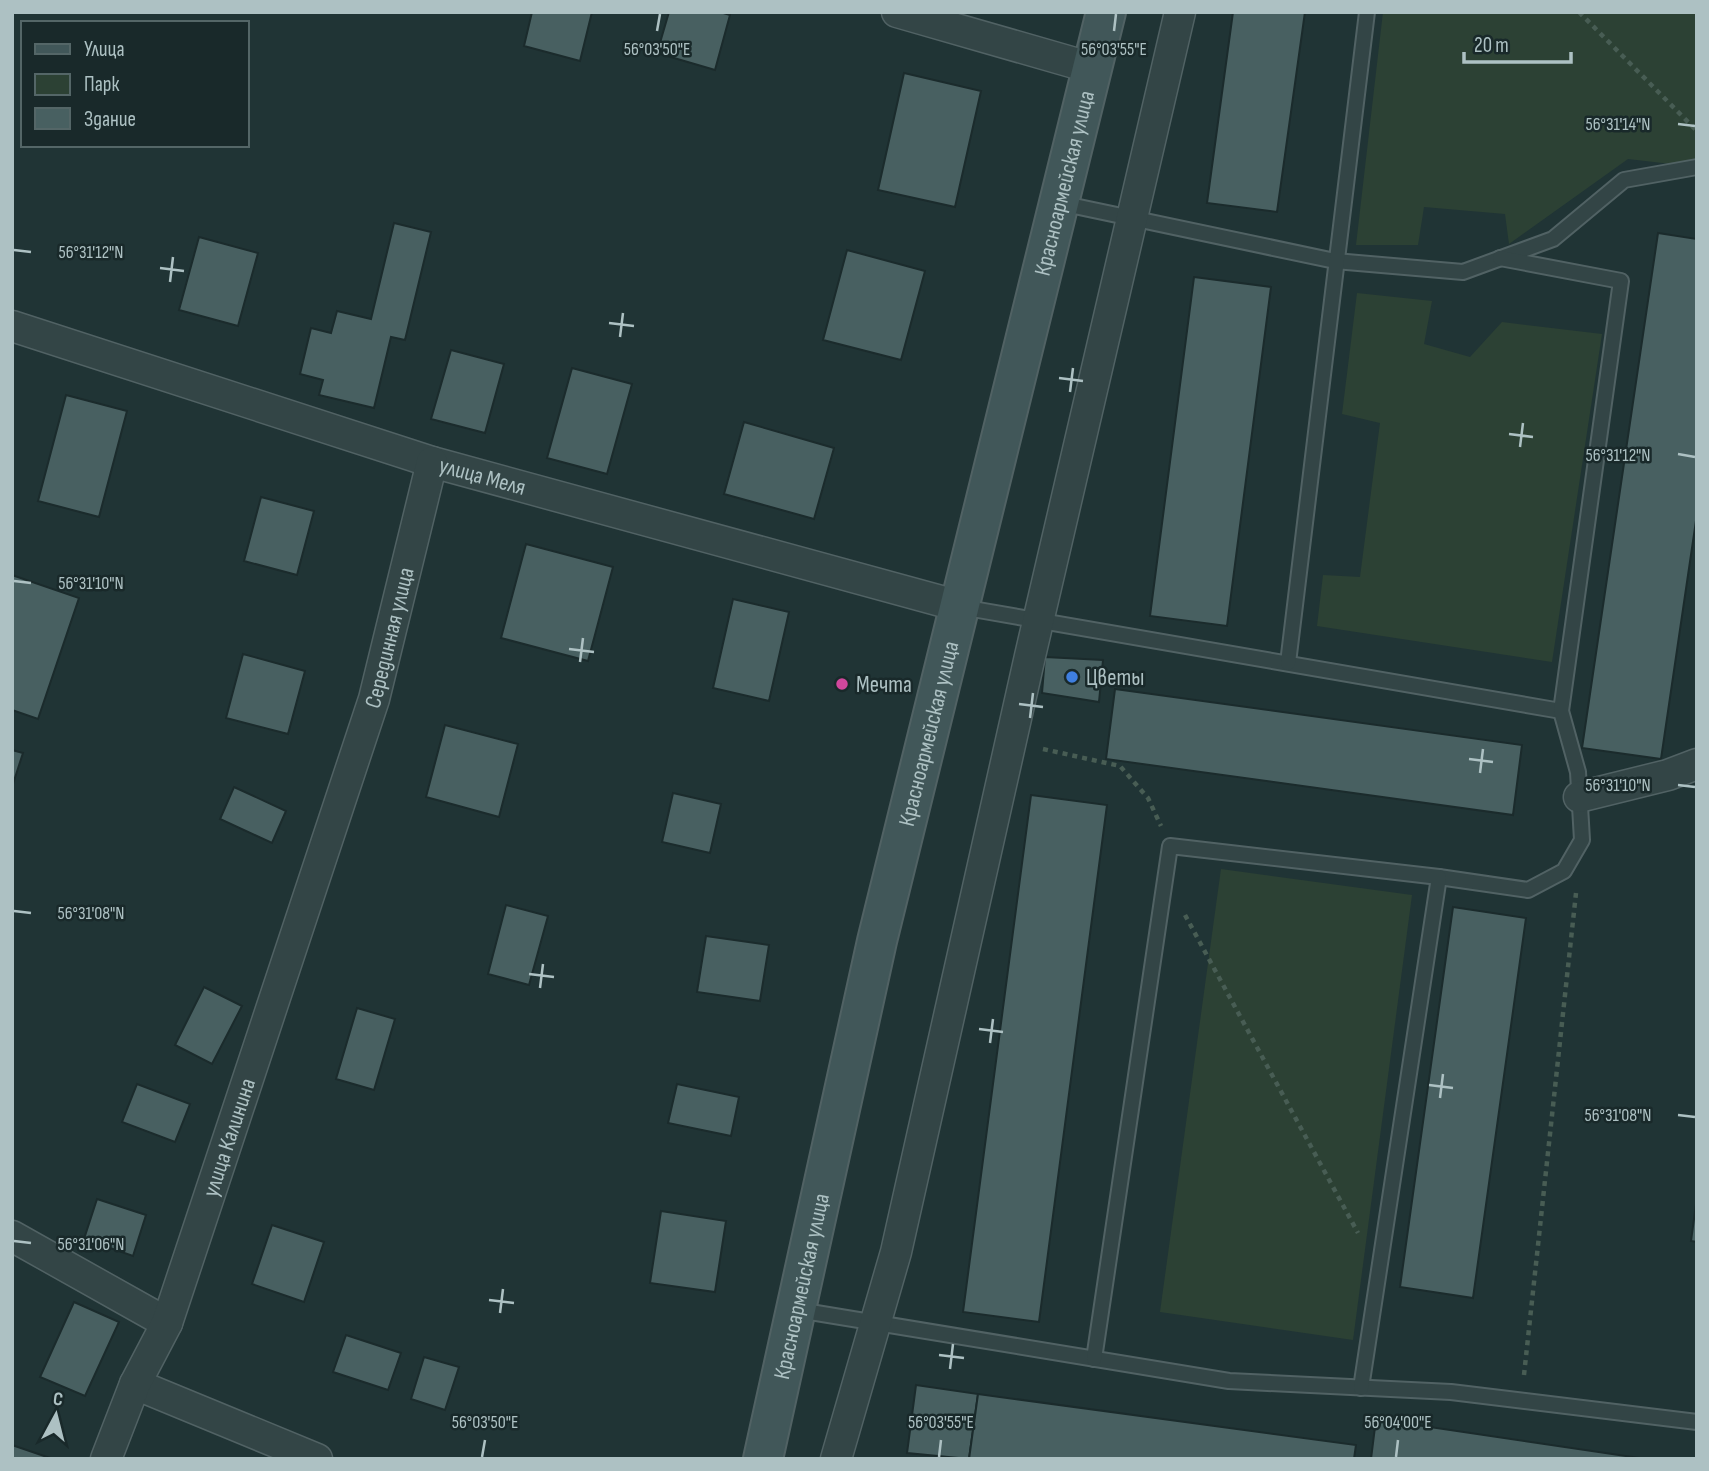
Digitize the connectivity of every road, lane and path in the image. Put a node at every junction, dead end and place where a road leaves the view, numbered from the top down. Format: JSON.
{"nodes":[{"id":1,"x":897,"y":12,"type":"edge"},
{"id":2,"x":1106,"y":12,"type":"edge"},
{"id":3,"x":1180,"y":12,"type":"edge"},
{"id":4,"x":1367,"y":12,"type":"edge"},
{"id":5,"x":1579,"y":12,"type":"edge"},
{"id":6,"x":1092,"y":68,"type":"junction"},
{"id":7,"x":1697,"y":131,"type":"edge"},
{"id":8,"x":1697,"y":167,"type":"edge"},
{"id":9,"x":1059,"y":202,"type":"junction"},
{"id":10,"x":1132,"y":218,"type":"junction"},
{"id":11,"x":1500,"y":258,"type":"junction"},
{"id":12,"x":1335,"y":261,"type":"junction"},
{"id":13,"x":12,"y":326,"type":"edge"},
{"id":14,"x":432,"y":462,"type":"junction"},
{"id":15,"x":959,"y":607,"type":"junction"},
{"id":16,"x":1038,"y":620,"type":"junction"},
{"id":17,"x":1288,"y":663,"type":"junction"},
{"id":18,"x":1561,"y":711,"type":"junction"},
{"id":19,"x":1011,"y":741,"type":"junction"},
{"id":20,"x":1697,"y":764,"type":"edge"},
{"id":21,"x":1579,"y":797,"type":"junction"},
{"id":22,"x":338,"y":812,"type":"joint"},
{"id":23,"x":1582,"y":840,"type":"junction"},
{"id":24,"x":1170,"y":846,"type":"junction"},
{"id":25,"x":1439,"y":877,"type":"junction"},
{"id":26,"x":1165,"y":878,"type":"junction"},
{"id":27,"x":12,"y":1236,"type":"edge"},
{"id":28,"x":1379,"y":1271,"type":"junction"},
{"id":29,"x":796,"y":1310,"type":"junction"},
{"id":30,"x":167,"y":1323,"type":"junction"},
{"id":31,"x":875,"y":1323,"type":"junction"},
{"id":32,"x":1094,"y":1359,"type":"junction"},
{"id":33,"x":135,"y":1384,"type":"junction"},
{"id":34,"x":1361,"y":1388,"type":"junction"},
{"id":35,"x":1522,"y":1400,"type":"junction"},
{"id":36,"x":1697,"y":1422,"type":"edge"},
{"id":37,"x":106,"y":1459,"type":"edge"},
{"id":38,"x":317,"y":1459,"type":"edge"},
{"id":39,"x":764,"y":1459,"type":"edge"},
{"id":40,"x":836,"y":1459,"type":"edge"}],
"edges":[{"from":1,"to":6,"type":"street"},
{"from":2,"to":6,"type":"street","name":"Красноармейская улица"},
{"from":3,"to":10,"type":"street"},
{"from":4,"to":12,"type":"lane"},
{"from":5,"to":7,"type":"path"},
{"from":6,"to":9,"type":"street","name":"Красноармейская улица"},
{"from":8,"to":11,"type":"lane"},
{"from":9,"to":10,"type":"lane"},
{"from":9,"to":15,"type":"street","name":"Красноармейская улица"},
{"from":10,"to":12,"type":"lane"},
{"from":10,"to":16,"type":"street"},
{"from":11,"to":12,"type":"lane"},
{"from":11,"to":18,"type":"lane"},
{"from":12,"to":17,"type":"lane"},
{"from":13,"to":14,"type":"street","name":"улица Меля"},
{"from":14,"to":15,"type":"street","name":"улица Меля"},
{"from":14,"to":22,"type":"street","name":"Серединная улица"},
{"from":15,"to":16,"type":"lane"},
{"from":15,"to":29,"type":"street","name":"Красноармейская улица"},
{"from":16,"to":17,"type":"lane"},
{"from":16,"to":19,"type":"street"},
{"from":17,"to":18,"type":"lane"},
{"from":18,"to":21,"type":"lane"},
{"from":19,"to":24,"type":"path"},
{"from":19,"to":31,"type":"street"},
{"from":20,"to":21,"type":"street"},
{"from":21,"to":23,"type":"lane"},
{"from":22,"to":30,"type":"street","name":"улица Калинина"},
{"from":23,"to":25,"type":"lane"},
{"from":23,"to":35,"type":"path"},
{"from":24,"to":25,"type":"lane"},
{"from":24,"to":26,"type":"lane"},
{"from":25,"to":28,"type":"lane"},
{"from":26,"to":28,"type":"path"},
{"from":26,"to":32,"type":"lane"},
{"from":27,"to":30,"type":"street"},
{"from":28,"to":34,"type":"lane"},
{"from":29,"to":31,"type":"lane"},
{"from":29,"to":39,"type":"street","name":"Красноармейская улица"},
{"from":30,"to":33,"type":"street","name":"улица Калинина"},
{"from":31,"to":32,"type":"lane"},
{"from":31,"to":40,"type":"street"},
{"from":32,"to":34,"type":"lane"},
{"from":33,"to":37,"type":"street","name":"улица Калинина"},
{"from":33,"to":38,"type":"street"},
{"from":34,"to":35,"type":"lane"},
{"from":35,"to":36,"type":"lane"}]}
